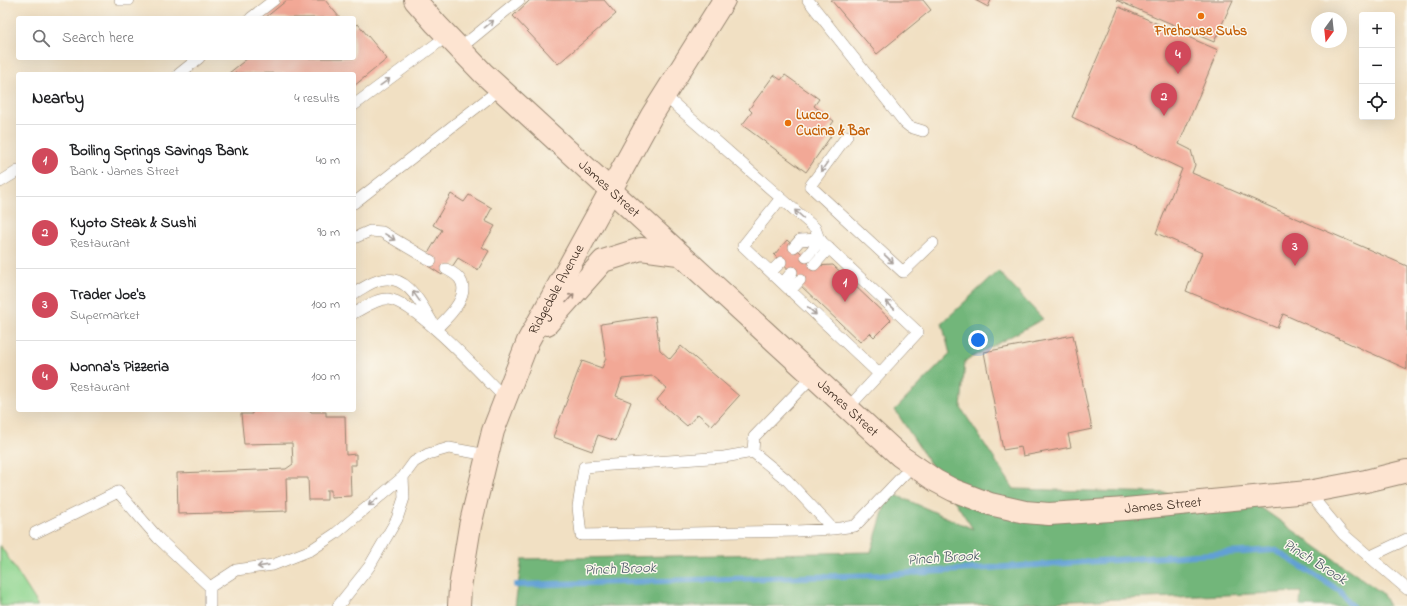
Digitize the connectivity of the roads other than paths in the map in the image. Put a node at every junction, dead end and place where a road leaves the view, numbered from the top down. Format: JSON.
{"nodes":[{"id":1,"x":120,"y":0,"type":"edge"},
{"id":2,"x":129,"y":0,"type":"edge"},
{"id":3,"x":274,"y":0,"type":"edge"},
{"id":4,"x":415,"y":0,"type":"edge"},
{"id":5,"x":519,"y":0,"type":"edge"},
{"id":6,"x":724,"y":0,"type":"edge"},
{"id":7,"x":808,"y":0,"type":"edge"},
{"id":8,"x":254,"y":16,"type":"edge"},
{"id":9,"x":453,"y":42,"type":"junction"},
{"id":10,"x":196,"y":60,"type":"edge"},
{"id":11,"x":182,"y":72,"type":"edge"},
{"id":12,"x":500,"y":89,"type":"junction"},
{"id":13,"x":664,"y":95,"type":"junction"},
{"id":14,"x":356,"y":104,"type":"edge"},
{"id":15,"x":923,"y":131,"type":"dead end"},
{"id":16,"x":847,"y":136,"type":"dead end"},
{"id":17,"x":16,"y":172,"type":"edge"},
{"id":18,"x":0,"y":182,"type":"edge"},
{"id":19,"x":610,"y":191,"type":"junction"},
{"id":20,"x":782,"y":198,"type":"junction"},
{"id":21,"x":356,"y":201,"type":"edge"},
{"id":22,"x":356,"y":237,"type":"edge"},
{"id":23,"x":823,"y":242,"type":"junction"},
{"id":24,"x":933,"y":243,"type":"dead end"},
{"id":25,"x":794,"y":247,"type":"dead end"},
{"id":26,"x":678,"y":254,"type":"junction"},
{"id":27,"x":431,"y":261,"type":"dead end"},
{"id":28,"x":810,"y":261,"type":"dead end"},
{"id":29,"x":781,"y":262,"type":"dead end"},
{"id":30,"x":446,"y":269,"type":"dead end"},
{"id":31,"x":771,"y":272,"type":"junction"},
{"id":32,"x":796,"y":276,"type":"dead end"},
{"id":33,"x":787,"y":287,"type":"junction"},
{"id":34,"x":356,"y":292,"type":"edge"},
{"id":35,"x":356,"y":312,"type":"edge"},
{"id":36,"x":436,"y":329,"type":"junction"},
{"id":37,"x":525,"y":348,"type":"junction"},
{"id":38,"x":879,"y":374,"type":"junction"},
{"id":39,"x":812,"y":377,"type":"junction"},
{"id":40,"x":505,"y":398,"type":"junction"},
{"id":41,"x":847,"y":409,"type":"junction"},
{"id":42,"x":753,"y":452,"type":"junction"},
{"id":43,"x":487,"y":455,"type":"junction"},
{"id":44,"x":913,"y":465,"type":"junction"},
{"id":45,"x":1407,"y":471,"type":"edge"},
{"id":46,"x":403,"y":477,"type":"junction"},
{"id":47,"x":1308,"y":492,"type":"junction"},
{"id":48,"x":834,"y":529,"type":"junction"},
{"id":49,"x":35,"y":533,"type":"dead end"},
{"id":50,"x":1407,"y":539,"type":"edge"},
{"id":51,"x":1369,"y":557,"type":"junction"},
{"id":52,"x":210,"y":587,"type":"junction"},
{"id":53,"x":1407,"y":589,"type":"edge"},
{"id":54,"x":210,"y":606,"type":"edge"},
{"id":55,"x":338,"y":606,"type":"edge"},
{"id":56,"x":459,"y":606,"type":"edge"}],
"edges":[{"from":1,"to":2,"type":"lane"},
{"from":3,"to":8,"type":"lane"},
{"from":4,"to":9,"type":"street","name":"James Street"},
{"from":9,"to":5,"type":"lane","one_way":true},
{"from":6,"to":13,"type":"street","name":"Ridgedale Avenue"},
{"from":7,"to":15,"type":"lane"},
{"from":9,"to":12,"type":"street","name":"James Street"},
{"from":14,"to":9,"type":"lane","one_way":true},
{"from":10,"to":11,"type":"lane"},
{"from":12,"to":19,"type":"street","name":"James Street"},
{"from":12,"to":21,"type":"lane"},
{"from":13,"to":19,"type":"street","name":"Ridgedale Avenue"},
{"from":13,"to":20,"type":"lane"},
{"from":16,"to":24,"type":"lane","one_way":true},
{"from":17,"to":18,"type":"lane"},
{"from":19,"to":26,"type":"street","name":"James Street"},
{"from":19,"to":37,"type":"street","name":"Ridgedale Avenue"},
{"from":23,"to":20,"type":"lane","one_way":true},
{"from":20,"to":31,"type":"lane"},
{"from":22,"to":27,"type":"lane","one_way":true},
{"from":23,"to":25,"type":"lane"},
{"from":23,"to":28,"type":"lane"},
{"from":38,"to":23,"type":"lane","one_way":true},
{"from":37,"to":26,"type":"street","one_way":true},
{"from":26,"to":39,"type":"street","name":"James Street"},
{"from":29,"to":31,"type":"lane"},
{"from":30,"to":36,"type":"lane"},
{"from":31,"to":33,"type":"lane"},
{"from":32,"to":33,"type":"lane"},
{"from":33,"to":38,"type":"lane","one_way":true},
{"from":36,"to":34,"type":"lane","one_way":true},
{"from":35,"to":36,"type":"lane"},
{"from":36,"to":40,"type":"lane"},
{"from":37,"to":40,"type":"street","name":"Ridgedale Avenue"},
{"from":38,"to":41,"type":"lane"},
{"from":39,"to":41,"type":"street","name":"James Street"},
{"from":39,"to":42,"type":"lane"},
{"from":40,"to":43,"type":"street","name":"Ridgedale Avenue"},
{"from":41,"to":44,"type":"street","name":"James Street"},
{"from":42,"to":48,"type":"lane"},
{"from":42,"to":48,"type":"lane"},
{"from":43,"to":46,"type":"lane"},
{"from":43,"to":56,"type":"street","name":"Ridgedale Avenue"},
{"from":44,"to":47,"type":"street","name":"James Street"},
{"from":44,"to":48,"type":"lane"},
{"from":45,"to":47,"type":"street","name":"James Street"},
{"from":46,"to":52,"type":"lane","one_way":true},
{"from":46,"to":55,"type":"lane"},
{"from":47,"to":51,"type":"lane"},
{"from":49,"to":52,"type":"lane"},
{"from":50,"to":51,"type":"lane"},
{"from":51,"to":53,"type":"lane"},
{"from":52,"to":54,"type":"lane"}]}
